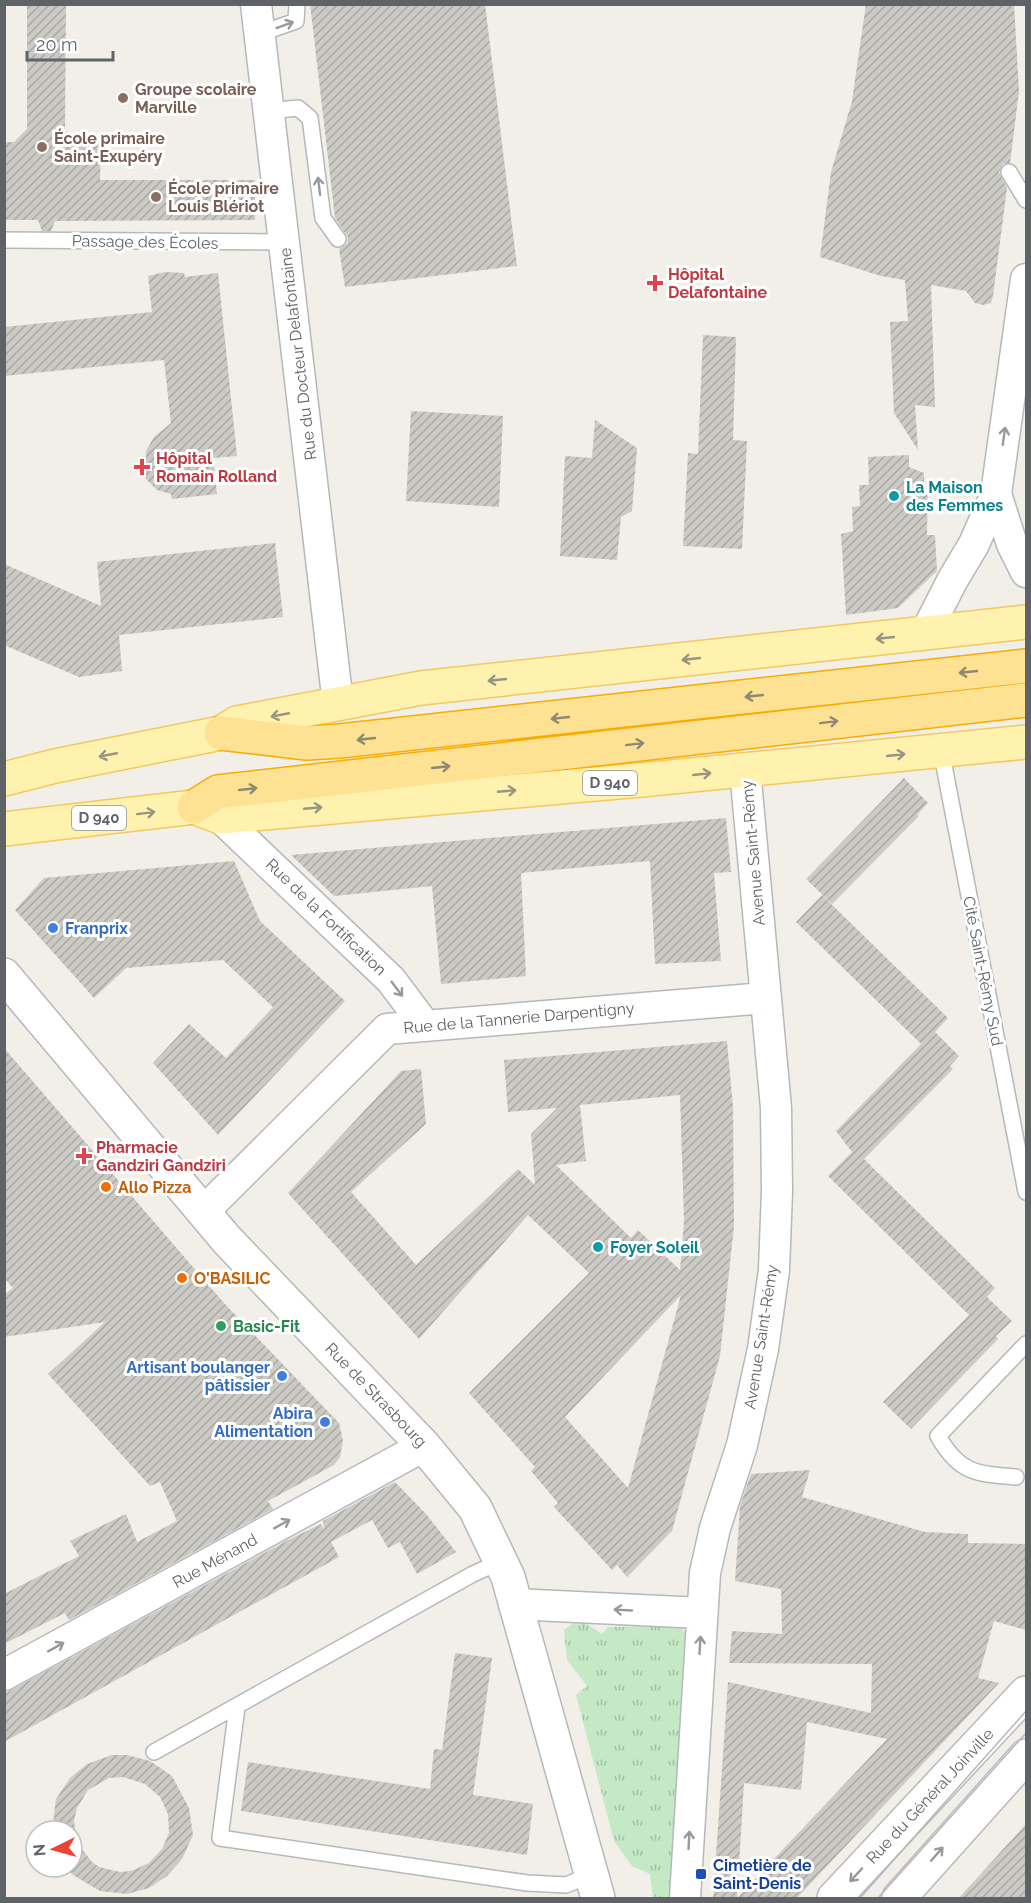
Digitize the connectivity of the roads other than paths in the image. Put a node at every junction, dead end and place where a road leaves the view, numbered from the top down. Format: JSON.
{"nodes":[{"id":1,"x":256,"y":4,"type":"edge"},
{"id":2,"x":297,"y":4,"type":"edge"},
{"id":3,"x":259,"y":34,"type":"junction"},
{"id":4,"x":268,"y":111,"type":"junction"},
{"id":5,"x":1009,"y":172,"type":"dead end"},
{"id":6,"x":1026,"y":200,"type":"edge"},
{"id":7,"x":338,"y":239,"type":"dead end"},
{"id":8,"x":4,"y":240,"type":"edge"},
{"id":9,"x":285,"y":242,"type":"junction"},
{"id":10,"x":1026,"y":279,"type":"edge"},
{"id":11,"x":996,"y":494,"type":"junction"},
{"id":12,"x":1026,"y":572,"type":"edge"},
{"id":13,"x":1026,"y":622,"type":"edge"},
{"id":14,"x":925,"y":634,"type":"junction"},
{"id":15,"x":1026,"y":666,"type":"edge"},
{"id":16,"x":1026,"y":700,"type":"edge"},
{"id":17,"x":338,"y":704,"type":"junction"},
{"id":18,"x":221,"y":733,"type":"junction"},
{"id":19,"x":1026,"y":742,"type":"edge"},
{"id":20,"x":941,"y":750,"type":"junction"},
{"id":21,"x":745,"y":770,"type":"junction"},
{"id":22,"x":4,"y":779,"type":"edge"},
{"id":23,"x":207,"y":812,"type":"junction"},
{"id":24,"x":4,"y":829,"type":"edge"},
{"id":25,"x":4,"y":975,"type":"edge"},
{"id":26,"x":766,"y":998,"type":"junction"},
{"id":27,"x":424,"y":1024,"type":"junction"},
{"id":28,"x":1026,"y":1192,"type":"edge"},
{"id":29,"x":203,"y":1212,"type":"junction"},
{"id":30,"x":1026,"y":1344,"type":"edge"},
{"id":31,"x":424,"y":1446,"type":"junction"},
{"id":32,"x":1016,"y":1477,"type":"dead end"},
{"id":33,"x":502,"y":1561,"type":"junction"},
{"id":34,"x":514,"y":1605,"type":"junction"},
{"id":35,"x":702,"y":1613,"type":"junction"},
{"id":36,"x":4,"y":1675,"type":"edge"},
{"id":37,"x":1026,"y":1693,"type":"edge"},
{"id":38,"x":237,"y":1707,"type":"junction"},
{"id":39,"x":154,"y":1752,"type":"dead end"},
{"id":40,"x":1026,"y":1756,"type":"edge"},
{"id":41,"x":595,"y":1887,"type":"edge"},
{"id":42,"x":686,"y":1899,"type":"edge"},
{"id":43,"x":834,"y":1899,"type":"edge"},
{"id":44,"x":899,"y":1899,"type":"edge"}],
"edges":[{"from":1,"to":3,"type":"street","name":"Rue du Docteur Delafontaine"},
{"from":3,"to":2,"type":"lane","one_way":true},
{"from":3,"to":4,"type":"street","name":"Rue du Docteur Delafontaine"},
{"from":7,"to":4,"type":"lane","one_way":true},
{"from":4,"to":9,"type":"street","name":"Rue du Docteur Delafontaine"},
{"from":5,"to":6,"type":"lane"},
{"from":8,"to":9,"type":"lane","name":"Passage des Écoles"},
{"from":9,"to":17,"type":"street","name":"Rue du Docteur Delafontaine"},
{"from":11,"to":10,"type":"street","one_way":true},
{"from":11,"to":12,"type":"street"},
{"from":11,"to":14,"type":"street"},
{"from":13,"to":14,"type":"main road"},
{"from":14,"to":17,"type":"main road","one_way":true},
{"from":15,"to":18,"type":"highway","one_way":true},
{"from":23,"to":16,"type":"highway","one_way":true},
{"from":17,"to":18,"type":"main road","one_way":true},
{"from":18,"to":22,"type":"main road","one_way":true},
{"from":19,"to":20,"type":"main road","number":"D 940"},
{"from":21,"to":20,"type":"main road","number":"D 940","one_way":true},
{"from":20,"to":28,"type":"lane","name":"Cité Saint-Rémy Sud"},
{"from":23,"to":21,"type":"main road","number":"D 940","one_way":true},
{"from":21,"to":26,"type":"street","name":"Avenue Saint-Rémy"},
{"from":24,"to":23,"type":"main road","number":"D 940","one_way":true},
{"from":23,"to":27,"type":"street","name":"Rue de la Fortification","one_way":true},
{"from":25,"to":29,"type":"street","name":"Rue de Strasbourg"},
{"from":26,"to":27,"type":"street","name":"Rue de la Tannerie Darpentigny"},
{"from":26,"to":35,"type":"street","name":"Avenue Saint-Rémy"},
{"from":27,"to":29,"type":"street","name":"Rue de la Tannerie Darpentigny"},
{"from":29,"to":31,"type":"street","name":"Rue de Strasbourg"},
{"from":30,"to":32,"type":"lane"},
{"from":31,"to":33,"type":"street","name":"Rue de Strasbourg"},
{"from":36,"to":31,"type":"street","name":"Rue Ménand","one_way":true},
{"from":33,"to":34,"type":"street","name":"Rue de Strasbourg"},
{"from":33,"to":38,"type":"lane"},
{"from":35,"to":34,"type":"street","one_way":true},
{"from":34,"to":41,"type":"street","name":"Rue de Strasbourg"},
{"from":42,"to":35,"type":"street","name":"Avenue Saint-Rémy","one_way":true},
{"from":37,"to":43,"type":"street","name":"Rue du Général Joinville","one_way":true},
{"from":38,"to":39,"type":"lane"},
{"from":38,"to":41,"type":"lane"},
{"from":44,"to":40,"type":"street","one_way":true}]}
